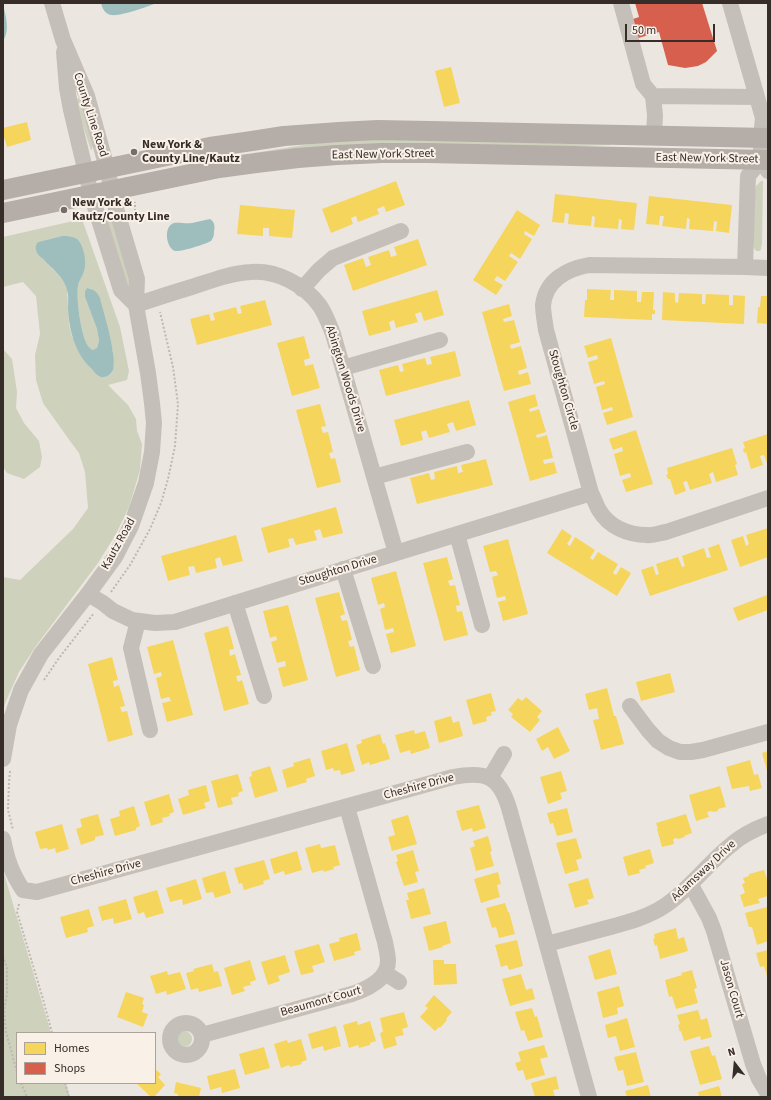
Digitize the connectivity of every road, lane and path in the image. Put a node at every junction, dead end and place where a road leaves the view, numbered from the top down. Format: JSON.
{"nodes":[{"id":1,"x":52,"y":3,"type":"edge"},
{"id":2,"x":621,"y":3,"type":"edge"},
{"id":3,"x":730,"y":3,"type":"edge"},
{"id":4,"x":63,"y":40,"type":"junction"},
{"id":5,"x":653,"y":96,"type":"junction"},
{"id":6,"x":757,"y":97,"type":"junction"},
{"id":7,"x":654,"y":136,"type":"junction"},
{"id":8,"x":764,"y":138,"type":"edge"},
{"id":9,"x":766,"y":164,"type":"edge"},
{"id":10,"x":107,"y":168,"type":"junction"},
{"id":11,"x":87,"y":172,"type":"junction"},
{"id":12,"x":3,"y":190,"type":"edge"},
{"id":13,"x":111,"y":190,"type":"junction"},
{"id":14,"x":91,"y":194,"type":"junction"},
{"id":15,"x":3,"y":213,"type":"edge"},
{"id":16,"x":401,"y":231,"type":"dead end"},
{"id":17,"x":745,"y":267,"type":"junction"},
{"id":18,"x":768,"y":268,"type":"edge"},
{"id":19,"x":302,"y":289,"type":"junction"},
{"id":20,"x":136,"y":305,"type":"junction"},
{"id":21,"x":440,"y":340,"type":"dead end"},
{"id":22,"x":343,"y":368,"type":"junction"},
{"id":23,"x":467,"y":452,"type":"dead end"},
{"id":24,"x":374,"y":477,"type":"junction"},
{"id":25,"x":591,"y":493,"type":"junction"},
{"id":26,"x":768,"y":498,"type":"edge"},
{"id":27,"x":457,"y":534,"type":"junction"},
{"id":28,"x":396,"y":553,"type":"junction"},
{"id":29,"x":343,"y":569,"type":"junction"},
{"id":30,"x":88,"y":594,"type":"junction"},
{"id":31,"x":235,"y":603,"type":"junction"},
{"id":32,"x":92,"y":615,"type":"dead end"},
{"id":33,"x":138,"y":621,"type":"junction"},
{"id":34,"x":482,"y":625,"type":"dead end"},
{"id":35,"x":373,"y":666,"type":"dead end"},
{"id":36,"x":42,"y":683,"type":"dead end"},
{"id":37,"x":264,"y":696,"type":"dead end"},
{"id":38,"x":630,"y":706,"type":"dead end"},
{"id":39,"x":150,"y":730,"type":"dead end"},
{"id":40,"x":768,"y":732,"type":"edge"},
{"id":41,"x":504,"y":754,"type":"dead end"},
{"id":42,"x":7,"y":764,"type":"edge"},
{"id":43,"x":490,"y":778,"type":"junction"},
{"id":44,"x":347,"y":807,"type":"junction"},
{"id":45,"x":768,"y":824,"type":"edge"},
{"id":46,"x":9,"y":837,"type":"edge"},
{"id":47,"x":691,"y":885,"type":"junction"},
{"id":48,"x":17,"y":912,"type":"dead end"},
{"id":49,"x":547,"y":944,"type":"junction"},
{"id":50,"x":3,"y":956,"type":"edge"},
{"id":51,"x":385,"y":973,"type":"junction"},
{"id":52,"x":399,"y":982,"type":"dead end"},
{"id":53,"x":52,"y":1032,"type":"edge"},
{"id":54,"x":202,"y":1035,"type":"dead end"},
{"id":55,"x":16,"y":1068,"type":"edge"},
{"id":56,"x":21,"y":1084,"type":"edge"},
{"id":57,"x":65,"y":1084,"type":"edge"},
{"id":58,"x":768,"y":1094,"type":"edge"},
{"id":59,"x":27,"y":1097,"type":"edge"},
{"id":60,"x":69,"y":1097,"type":"edge"},
{"id":61,"x":589,"y":1097,"type":"edge"}],
"edges":[{"from":1,"to":4,"type":"street","name":"County Line Road"},
{"from":2,"to":5,"type":"street"},
{"from":3,"to":6,"type":"street"},
{"from":4,"to":10,"type":"street","name":"County Line Road"},
{"from":4,"to":11,"type":"street","name":"County Line Road"},
{"from":5,"to":6,"type":"street"},
{"from":5,"to":7,"type":"street"},
{"from":6,"to":8,"type":"street"},
{"from":7,"to":8,"type":"main road","name":"East New York Street"},
{"from":7,"to":10,"type":"main road","name":"East New York Street"},
{"from":8,"to":9,"type":"street"},
{"from":9,"to":13,"type":"main road","name":"East New York Street"},
{"from":9,"to":17,"type":"street"},
{"from":10,"to":11,"type":"main road","name":"East New York Street"},
{"from":10,"to":13,"type":"street","name":"Kautz Road"},
{"from":11,"to":12,"type":"main road","name":"East New York Street"},
{"from":11,"to":14,"type":"street"},
{"from":13,"to":14,"type":"main road","name":"East New York Street"},
{"from":13,"to":20,"type":"street","name":"Kautz Road"},
{"from":14,"to":15,"type":"main road","name":"East New York Street"},
{"from":14,"to":20,"type":"street"},
{"from":16,"to":19,"type":"street"},
{"from":17,"to":18,"type":"street","name":"Stoughton Circle"},
{"from":17,"to":25,"type":"street","name":"Stoughton Circle"},
{"from":19,"to":20,"type":"street","name":"Abington Woods Drive"},
{"from":19,"to":22,"type":"street","name":"Abington Woods Drive"},
{"from":20,"to":30,"type":"street","name":"Kautz Road"},
{"from":21,"to":22,"type":"street"},
{"from":22,"to":24,"type":"street","name":"Abington Woods Drive"},
{"from":23,"to":24,"type":"street"},
{"from":24,"to":28,"type":"street","name":"Abington Woods Drive"},
{"from":25,"to":26,"type":"street","name":"Stoughton Circle"},
{"from":25,"to":27,"type":"street","name":"Stoughton Drive"},
{"from":27,"to":28,"type":"street","name":"Stoughton Drive"},
{"from":27,"to":34,"type":"street"},
{"from":28,"to":29,"type":"street","name":"Stoughton Drive"},
{"from":29,"to":31,"type":"street","name":"Stoughton Drive"},
{"from":29,"to":35,"type":"street"},
{"from":30,"to":33,"type":"street","name":"Stoughton Drive"},
{"from":30,"to":42,"type":"street","name":"Kautz Road"},
{"from":31,"to":33,"type":"street","name":"Stoughton Drive"},
{"from":31,"to":37,"type":"street"},
{"from":32,"to":36,"type":"path"},
{"from":33,"to":39,"type":"street"},
{"from":38,"to":40,"type":"street"},
{"from":41,"to":43,"type":"street"},
{"from":42,"to":46,"type":"path"},
{"from":43,"to":44,"type":"street","name":"Cheshire Drive"},
{"from":43,"to":49,"type":"street"},
{"from":44,"to":46,"type":"street","name":"Cheshire Drive"},
{"from":44,"to":51,"type":"street"},
{"from":45,"to":47,"type":"street","name":"Adamsway Drive"},
{"from":47,"to":49,"type":"street","name":"Adamsway Drive"},
{"from":47,"to":58,"type":"street","name":"Jason Court"},
{"from":48,"to":53,"type":"path"},
{"from":49,"to":61,"type":"street"},
{"from":50,"to":55,"type":"path"},
{"from":51,"to":52,"type":"street"},
{"from":51,"to":54,"type":"street","name":"Beaumont Court"},
{"from":56,"to":59,"type":"path"},
{"from":57,"to":60,"type":"path"}]}
